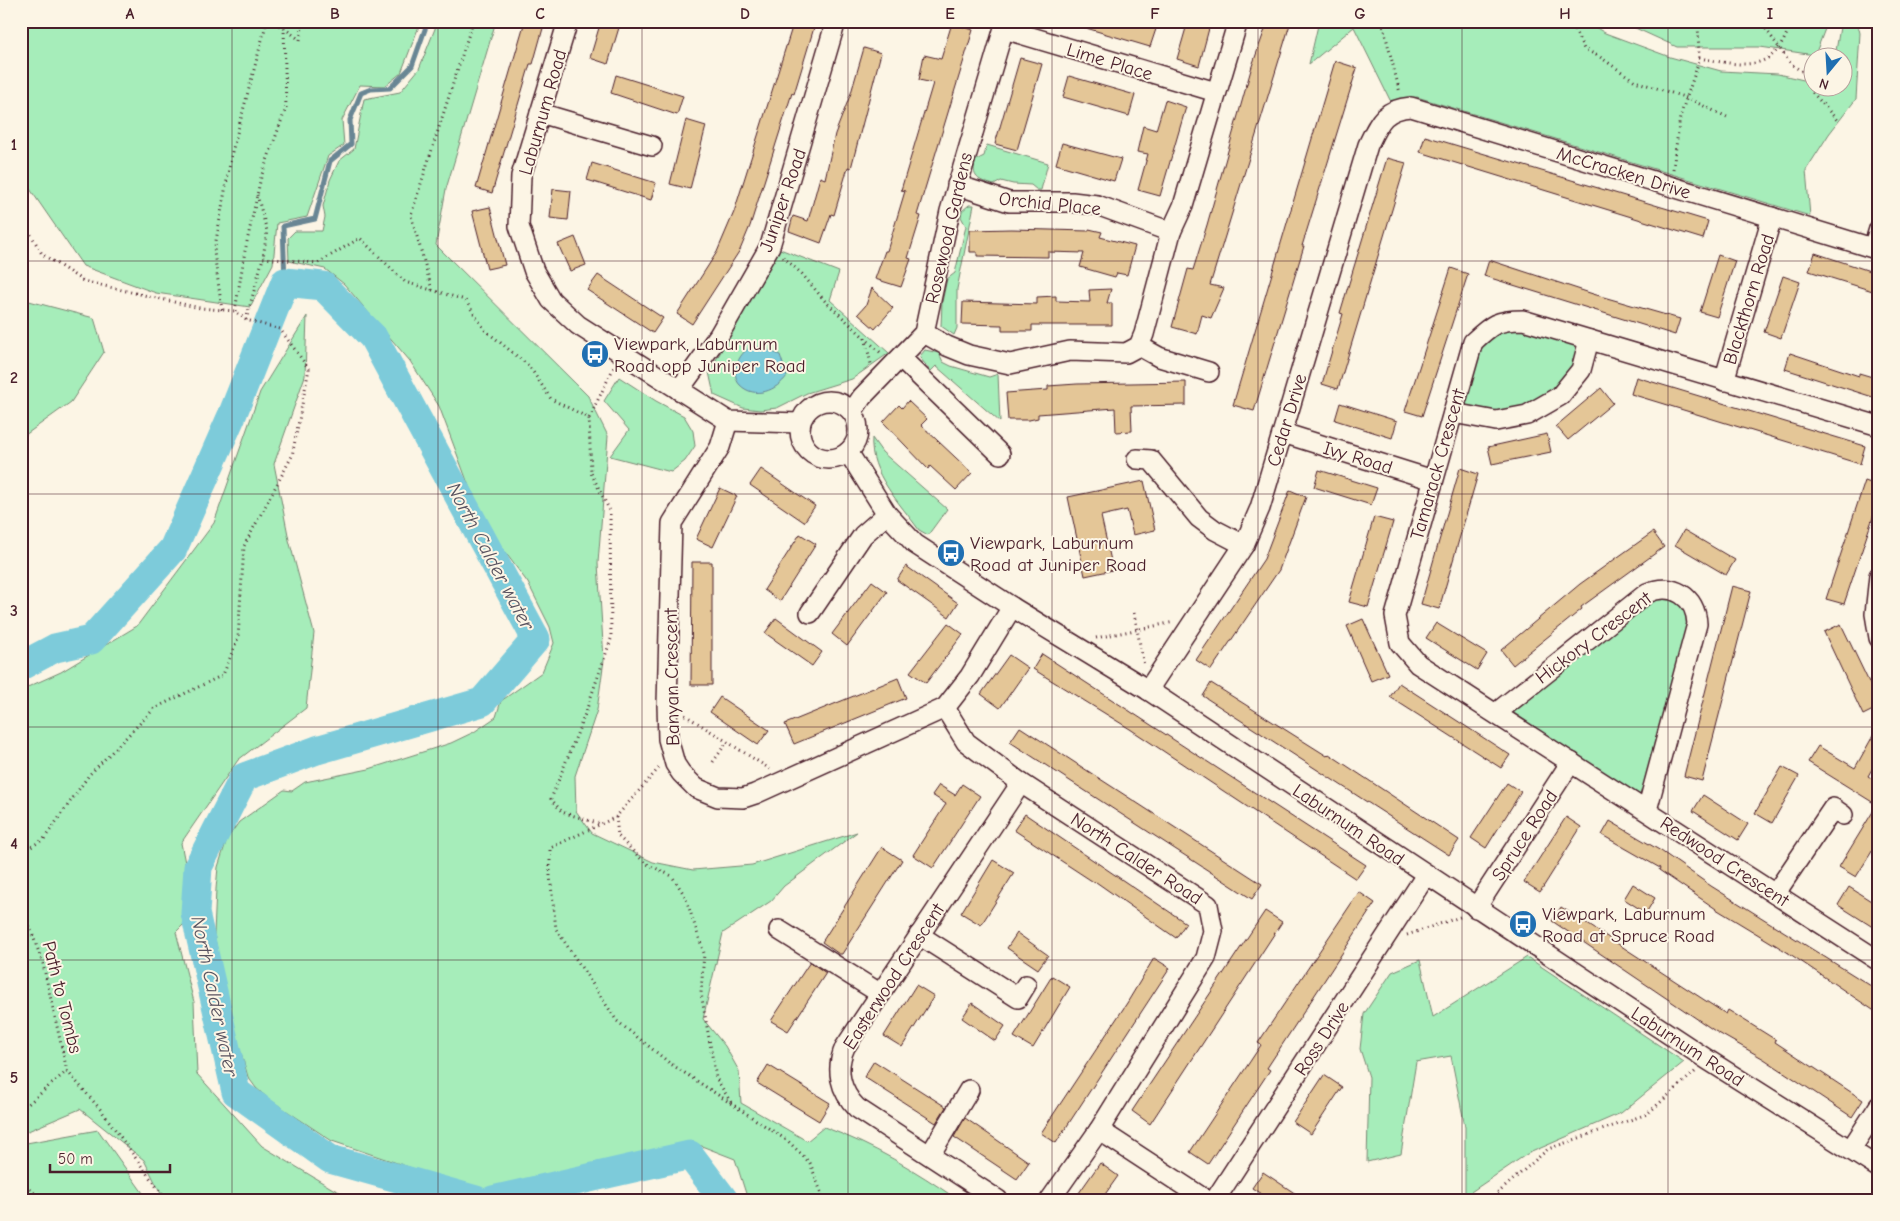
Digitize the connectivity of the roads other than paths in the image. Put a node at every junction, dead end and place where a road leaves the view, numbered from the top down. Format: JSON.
{"nodes":[{"id":1,"x":568,"y":21,"type":"edge"},
{"id":2,"x":836,"y":21,"type":"edge"},
{"id":3,"x":1238,"y":21,"type":"edge"},
{"id":4,"x":1005,"y":25,"type":"edge"},
{"id":5,"x":1216,"y":92,"type":"junction"},
{"id":6,"x":1402,"y":108,"type":"joint"},
{"id":7,"x":540,"y":113,"type":"junction"},
{"id":8,"x":652,"y":146,"type":"dead end"},
{"id":9,"x":957,"y":185,"type":"junction"},
{"id":10,"x":1772,"y":217,"type":"junction"},
{"id":11,"x":1879,"y":229,"type":"edge"},
{"id":12,"x":1171,"y":232,"type":"junction"},
{"id":13,"x":1876,"y":249,"type":"edge"},
{"id":14,"x":924,"y":333,"type":"junction"},
{"id":15,"x":1589,"y":340,"type":"junction"},
{"id":16,"x":1139,"y":346,"type":"junction"},
{"id":17,"x":897,"y":361,"type":"junction"},
{"id":18,"x":1209,"y":372,"type":"dead end"},
{"id":19,"x":1724,"y":381,"type":"junction"},
{"id":20,"x":680,"y":390,"type":"junction"},
{"id":21,"x":852,"y":412,"type":"junction"},
{"id":22,"x":1453,"y":413,"type":"junction"},
{"id":23,"x":728,"y":421,"type":"junction"},
{"id":24,"x":800,"y":423,"type":"junction"},
{"id":25,"x":1879,"y":426,"type":"edge"},
{"id":26,"x":1282,"y":433,"type":"junction"},
{"id":27,"x":848,"y":452,"type":"junction"},
{"id":28,"x":1000,"y":454,"type":"dead end"},
{"id":29,"x":1137,"y":459,"type":"dead end"},
{"id":30,"x":1433,"y":480,"type":"junction"},
{"id":31,"x":887,"y":514,"type":"junction"},
{"id":32,"x":1244,"y":545,"type":"junction"},
{"id":33,"x":1879,"y":576,"type":"edge"},
{"id":34,"x":1012,"y":607,"type":"junction"},
{"id":35,"x":810,"y":612,"type":"dead end"},
{"id":36,"x":1879,"y":638,"type":"edge"},
{"id":37,"x":1148,"y":690,"type":"junction"},
{"id":38,"x":945,"y":708,"type":"junction"},
{"id":39,"x":1496,"y":713,"type":"junction"},
{"id":40,"x":1571,"y":762,"type":"junction"},
{"id":41,"x":1021,"y":783,"type":"junction"},
{"id":42,"x":1832,"y":807,"type":"dead end"},
{"id":43,"x":1647,"y":810,"type":"junction"},
{"id":44,"x":1426,"y":875,"type":"junction"},
{"id":45,"x":1774,"y":894,"type":"junction"},
{"id":46,"x":1476,"y":908,"type":"junction"},
{"id":47,"x":779,"y":930,"type":"dead end"},
{"id":48,"x":920,"y":935,"type":"junction"},
{"id":49,"x":1879,"y":961,"type":"edge"},
{"id":50,"x":1026,"y":985,"type":"dead end"},
{"id":51,"x":881,"y":994,"type":"junction"},
{"id":52,"x":969,"y":1090,"type":"dead end"},
{"id":53,"x":1879,"y":1106,"type":"edge"},
{"id":54,"x":1099,"y":1130,"type":"junction"},
{"id":55,"x":1851,"y":1149,"type":"junction"},
{"id":56,"x":930,"y":1155,"type":"junction"},
{"id":57,"x":1879,"y":1168,"type":"edge"},
{"id":58,"x":998,"y":1200,"type":"edge"},
{"id":59,"x":1050,"y":1200,"type":"edge"},
{"id":60,"x":1206,"y":1200,"type":"edge"},
{"id":61,"x":1215,"y":1200,"type":"edge"}],
"edges":[{"from":1,"to":7,"type":"street","name":"Laburnum Road"},
{"from":2,"to":20,"type":"street","name":"Juniper Road"},
{"from":3,"to":5,"type":"street"},
{"from":4,"to":5,"type":"street","name":"Lime Place"},
{"from":4,"to":9,"type":"street","name":"Rosewood Gardens"},
{"from":5,"to":12,"type":"street"},
{"from":6,"to":10,"type":"street","name":"McCracken Drive"},
{"from":6,"to":26,"type":"street","name":"Cedar Drive"},
{"from":7,"to":8,"type":"street"},
{"from":7,"to":20,"type":"street","name":"Laburnum Road"},
{"from":9,"to":12,"type":"street","name":"Orchid Place"},
{"from":9,"to":14,"type":"street","name":"Rosewood Gardens"},
{"from":10,"to":13,"type":"street","name":"McCracken Drive"},
{"from":10,"to":19,"type":"street","name":"Blackthorn Road"},
{"from":11,"to":13,"type":"street"},
{"from":12,"to":16,"type":"street"},
{"from":14,"to":16,"type":"street"},
{"from":14,"to":17,"type":"street"},
{"from":15,"to":19,"type":"street","name":"Tamarack Crescent"},
{"from":15,"to":22,"type":"street"},
{"from":15,"to":22,"type":"street","name":"Tamarack Crescent"},
{"from":16,"to":18,"type":"street"},
{"from":17,"to":21,"type":"street"},
{"from":17,"to":28,"type":"street"},
{"from":19,"to":25,"type":"street"},
{"from":20,"to":23,"type":"street","name":"Laburnum Road"},
{"from":21,"to":24,"type":"street"},
{"from":21,"to":27,"type":"street"},
{"from":22,"to":30,"type":"street","name":"Tamarack Crescent"},
{"from":23,"to":24,"type":"street"},
{"from":23,"to":38,"type":"street","name":"Banyan Crescent"},
{"from":24,"to":27,"type":"street"},
{"from":26,"to":30,"type":"street","name":"Ivy Road"},
{"from":26,"to":32,"type":"street","name":"Cedar Drive"},
{"from":27,"to":31,"type":"street","name":"Laburnum Road"},
{"from":29,"to":32,"type":"street"},
{"from":30,"to":39,"type":"street","name":"Tamarack Crescent"},
{"from":31,"to":34,"type":"street","name":"Laburnum Road"},
{"from":31,"to":35,"type":"street"},
{"from":32,"to":37,"type":"street","name":"Cedar Drive"},
{"from":33,"to":36,"type":"street"},
{"from":34,"to":37,"type":"street","name":"Laburnum Road"},
{"from":34,"to":38,"type":"street","name":"Banyan Crescent"},
{"from":37,"to":44,"type":"street","name":"Laburnum Road"},
{"from":38,"to":41,"type":"street","name":"North Calder Road"},
{"from":39,"to":40,"type":"street","name":"Tamarack Crescent"},
{"from":39,"to":43,"type":"street","name":"Hickory Crescent"},
{"from":40,"to":43,"type":"street","name":"Redwood Crescent"},
{"from":40,"to":46,"type":"street","name":"Spruce Road"},
{"from":41,"to":48,"type":"street","name":"Easterwood Crescent"},
{"from":41,"to":54,"type":"street","name":"North Calder Road"},
{"from":42,"to":45,"type":"street"},
{"from":43,"to":45,"type":"street","name":"Redwood Crescent"},
{"from":44,"to":46,"type":"street","name":"Laburnum Road"},
{"from":44,"to":61,"type":"street","name":"Ross Drive"},
{"from":45,"to":49,"type":"street","name":"Redwood Crescent"},
{"from":46,"to":55,"type":"street","name":"Laburnum Road"},
{"from":47,"to":51,"type":"street"},
{"from":48,"to":50,"type":"street"},
{"from":48,"to":51,"type":"street","name":"Easterwood Crescent"},
{"from":51,"to":56,"type":"street","name":"Easterwood Crescent"},
{"from":52,"to":56,"type":"street"},
{"from":53,"to":55,"type":"street"},
{"from":54,"to":59,"type":"street","name":"North Calder Road"},
{"from":54,"to":60,"type":"street"},
{"from":55,"to":57,"type":"street","name":"Laburnum Road"},
{"from":56,"to":58,"type":"street","name":"Easterwood Crescent"}]}
